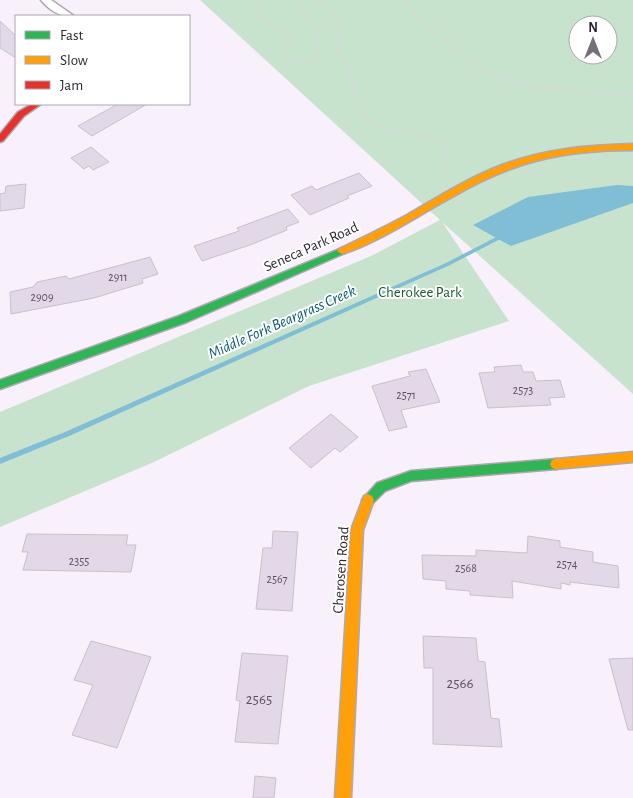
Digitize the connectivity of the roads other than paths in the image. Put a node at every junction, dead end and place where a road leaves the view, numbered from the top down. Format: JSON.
{"nodes":[{"id":1,"x":46,"y":0,"type":"edge"},
{"id":2,"x":68,"y":15,"type":"edge"},
{"id":3,"x":35,"y":105,"type":"edge"},
{"id":4,"x":0,"y":139,"type":"edge"},
{"id":5,"x":633,"y":147,"type":"edge"},
{"id":6,"x":0,"y":385,"type":"edge"},
{"id":7,"x":633,"y":457,"type":"edge"},
{"id":8,"x":343,"y":798,"type":"edge"}],
"edges":[{"from":1,"to":2,"type":"street"},
{"from":3,"to":4,"type":"street"},
{"from":5,"to":6,"type":"street","name":"Seneca Park Road"},
{"from":7,"to":8,"type":"street","name":"Cherosen Road"}]}
